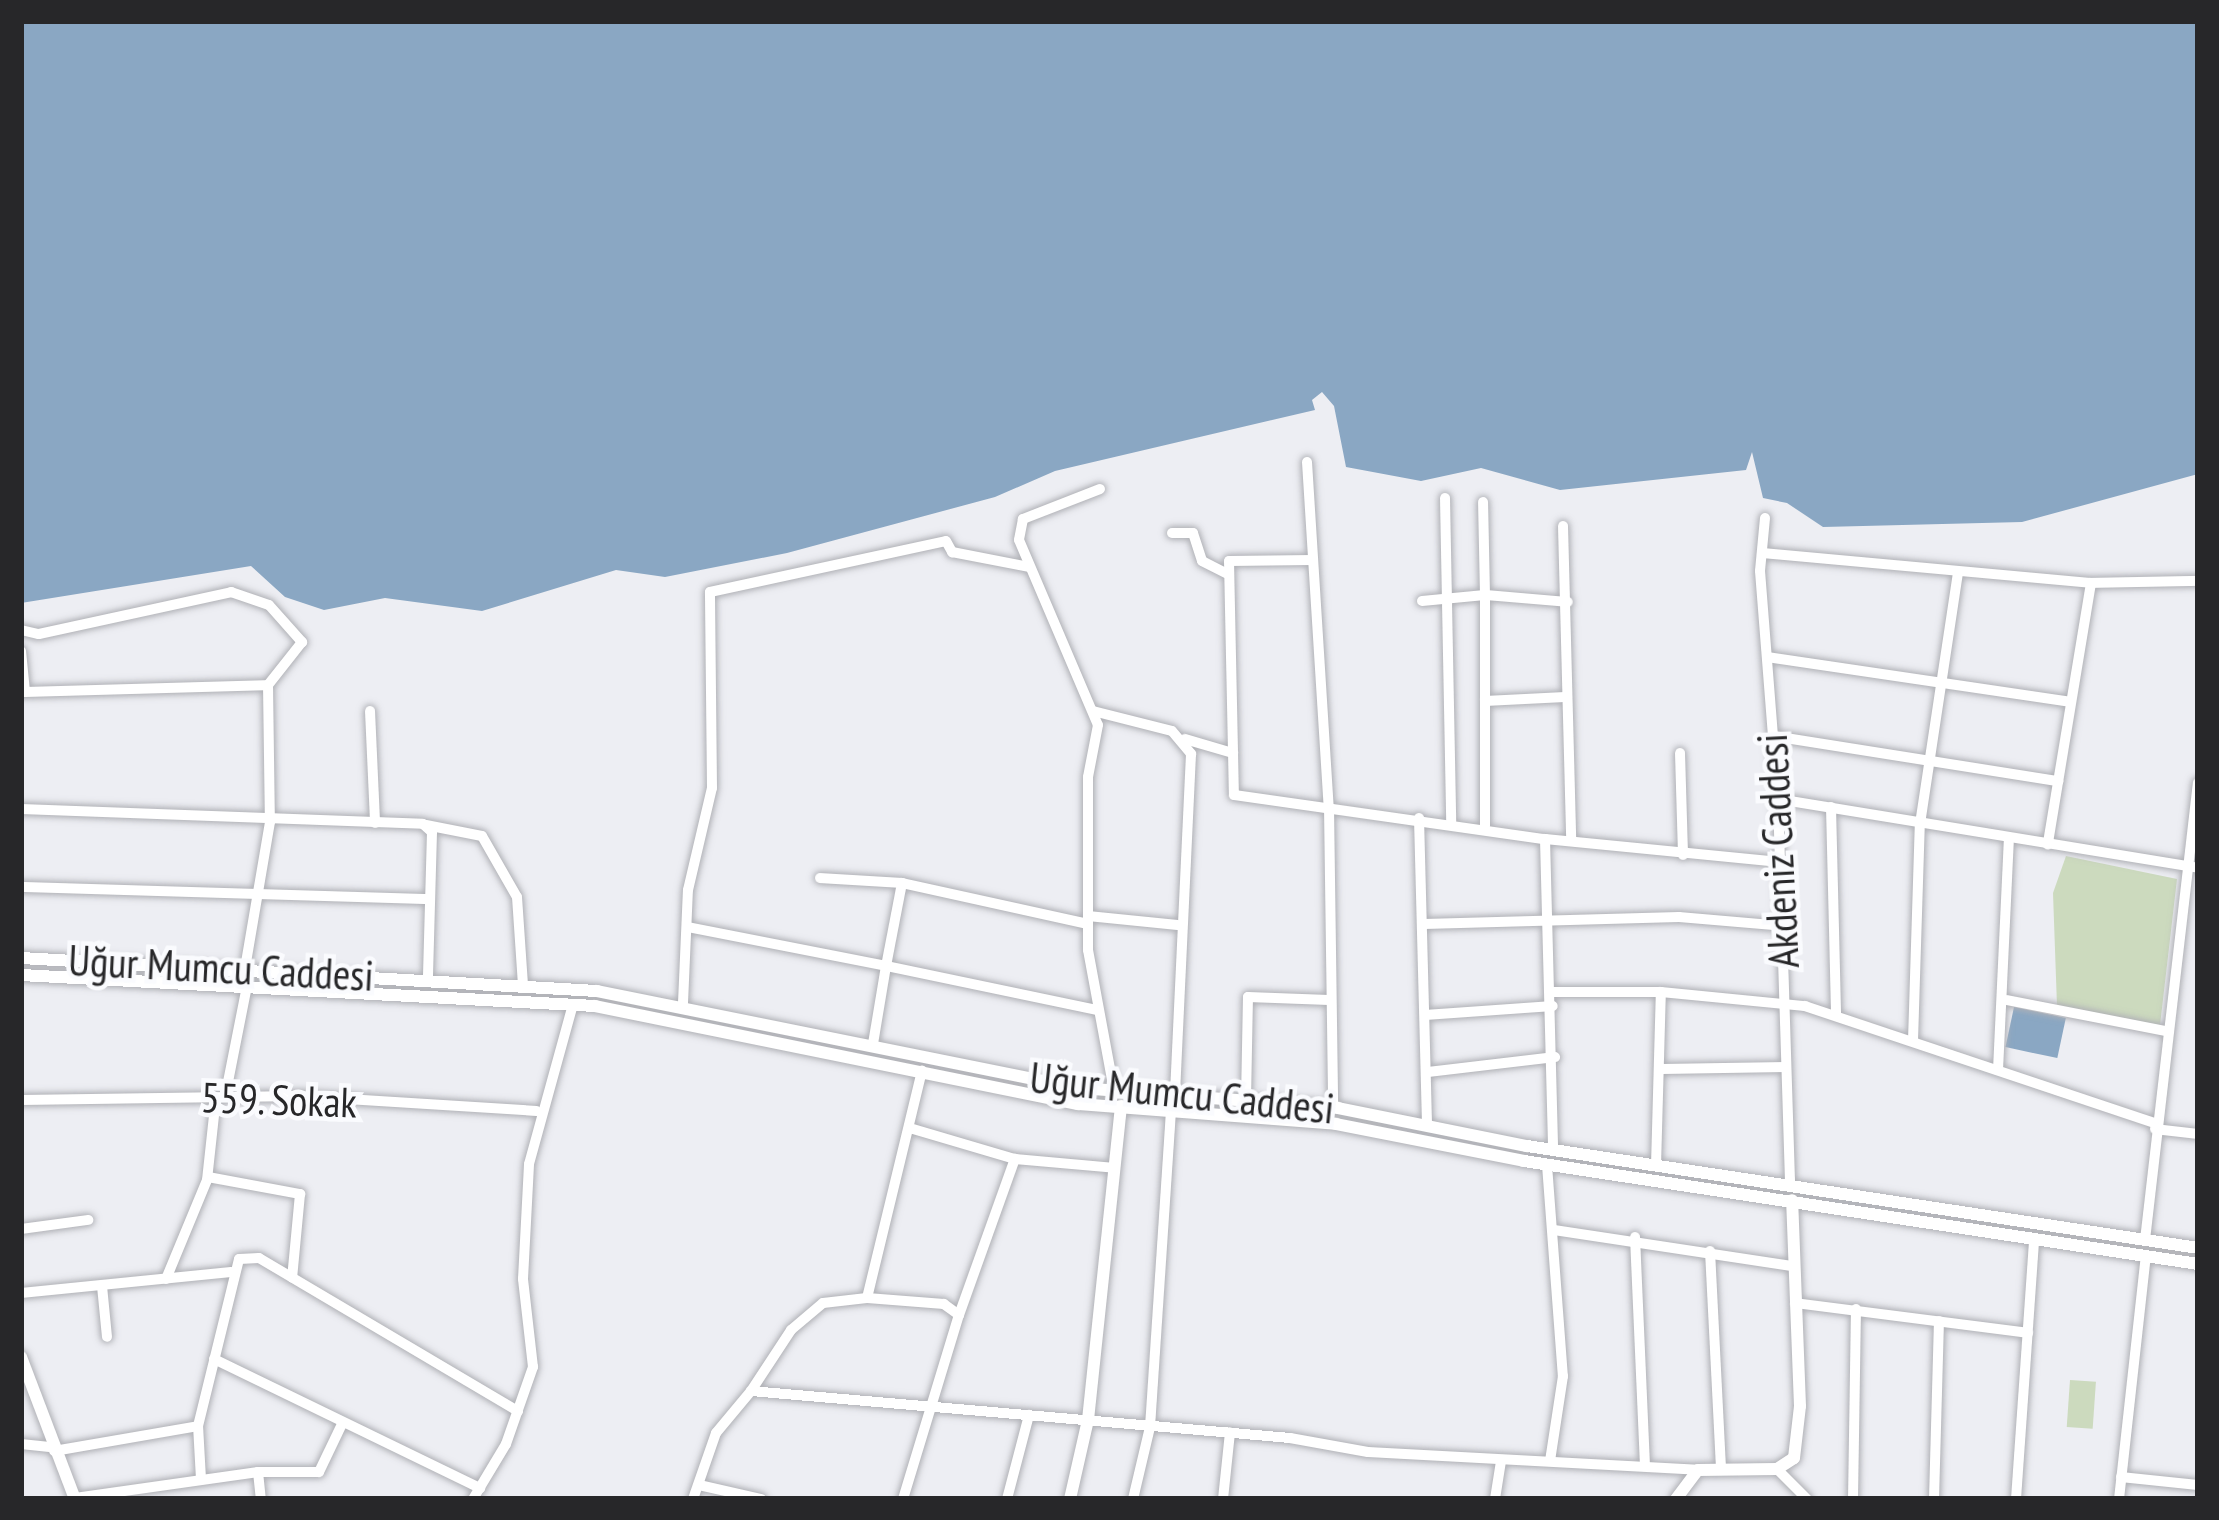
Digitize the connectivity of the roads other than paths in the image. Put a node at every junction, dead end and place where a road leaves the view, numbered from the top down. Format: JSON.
{"nodes":[{"id":1,"x":1307,"y":462,"type":"dead end"},
{"id":2,"x":1100,"y":489,"type":"dead end"},
{"id":3,"x":1445,"y":498,"type":"dead end"},
{"id":4,"x":1483,"y":502,"type":"dead end"},
{"id":5,"x":1765,"y":518,"type":"dead end"},
{"id":6,"x":1563,"y":526,"type":"dead end"},
{"id":7,"x":1172,"y":533,"type":"dead end"},
{"id":8,"x":1762,"y":553,"type":"junction"},
{"id":9,"x":1312,"y":560,"type":"junction"},
{"id":10,"x":1029,"y":567,"type":"junction"},
{"id":11,"x":1958,"y":572,"type":"junction"},
{"id":12,"x":1228,"y":574,"type":"junction"},
{"id":13,"x":2198,"y":580,"type":"edge"},
{"id":14,"x":2091,"y":583,"type":"junction"},
{"id":15,"x":1485,"y":595,"type":"junction"},
{"id":16,"x":1450,"y":599,"type":"junction"},
{"id":17,"x":1422,"y":601,"type":"dead end"},
{"id":18,"x":1568,"y":602,"type":"junction"},
{"id":19,"x":21,"y":630,"type":"edge"},
{"id":20,"x":21,"y":651,"type":"edge"},
{"id":21,"x":1767,"y":657,"type":"junction"},
{"id":22,"x":1940,"y":681,"type":"junction"},
{"id":23,"x":268,"y":685,"type":"junction"},
{"id":24,"x":23,"y":692,"type":"edge"},
{"id":25,"x":1565,"y":697,"type":"junction"},
{"id":26,"x":1485,"y":701,"type":"junction"},
{"id":27,"x":2070,"y":702,"type":"junction"},
{"id":28,"x":370,"y":711,"type":"dead end"},
{"id":29,"x":1094,"y":712,"type":"junction"},
{"id":30,"x":1773,"y":736,"type":"junction"},
{"id":31,"x":1185,"y":739,"type":"junction"},
{"id":32,"x":1233,"y":753,"type":"junction"},
{"id":33,"x":1680,"y":753,"type":"dead end"},
{"id":34,"x":1926,"y":760,"type":"junction"},
{"id":35,"x":2058,"y":781,"type":"junction"},
{"id":36,"x":2198,"y":783,"type":"edge"},
{"id":37,"x":1778,"y":799,"type":"junction"},
{"id":38,"x":1329,"y":807,"type":"junction"},
{"id":39,"x":1831,"y":807,"type":"junction"},
{"id":40,"x":21,"y":809,"type":"edge"},
{"id":41,"x":1419,"y":818,"type":"junction"},
{"id":42,"x":269,"y":822,"type":"junction"},
{"id":43,"x":1450,"y":822,"type":"junction"},
{"id":44,"x":375,"y":823,"type":"junction"},
{"id":45,"x":423,"y":824,"type":"junction"},
{"id":46,"x":1920,"y":824,"type":"junction"},
{"id":47,"x":1485,"y":826,"type":"junction"},
{"id":48,"x":2009,"y":838,"type":"junction"},
{"id":49,"x":1545,"y":839,"type":"junction"},
{"id":50,"x":1571,"y":841,"type":"junction"},
{"id":51,"x":2048,"y":844,"type":"junction"},
{"id":52,"x":1683,"y":855,"type":"junction"},
{"id":53,"x":1780,"y":862,"type":"junction"},
{"id":54,"x":2192,"y":867,"type":"edge"},
{"id":55,"x":820,"y":878,"type":"dead end"},
{"id":56,"x":902,"y":883,"type":"junction"},
{"id":57,"x":21,"y":887,"type":"edge"},
{"id":58,"x":258,"y":893,"type":"junction"},
{"id":59,"x":428,"y":899,"type":"junction"},
{"id":60,"x":1549,"y":919,"type":"junction"},
{"id":61,"x":1088,"y":920,"type":"junction"},
{"id":62,"x":1424,"y":924,"type":"junction"},
{"id":63,"x":1178,"y":925,"type":"junction"},
{"id":64,"x":1783,"y":926,"type":"junction"},
{"id":65,"x":688,"y":927,"type":"junction"},
{"id":66,"x":21,"y":958,"type":"edge"},
{"id":67,"x":886,"y":966,"type":"junction"},
{"id":68,"x":21,"y":975,"type":"edge"},
{"id":69,"x":428,"y":977,"type":"junction"},
{"id":70,"x":246,"y":980,"type":"junction"},
{"id":71,"x":523,"y":985,"type":"junction"},
{"id":72,"x":1552,"y":992,"type":"junction"},
{"id":73,"x":1660,"y":992,"type":"junction"},
{"id":74,"x":1329,"y":1000,"type":"junction"},
{"id":75,"x":2007,"y":1000,"type":"junction"},
{"id":76,"x":1785,"y":1001,"type":"junction"},
{"id":77,"x":573,"y":1004,"type":"junction"},
{"id":78,"x":683,"y":1004,"type":"junction"},
{"id":79,"x":1552,"y":1006,"type":"junction"},
{"id":80,"x":1097,"y":1010,"type":"junction"},
{"id":81,"x":1425,"y":1015,"type":"junction"},
{"id":82,"x":1837,"y":1015,"type":"junction"},
{"id":83,"x":2165,"y":1031,"type":"junction"},
{"id":84,"x":1912,"y":1041,"type":"junction"},
{"id":85,"x":873,"y":1044,"type":"junction"},
{"id":86,"x":1555,"y":1058,"type":"junction"},
{"id":87,"x":1786,"y":1067,"type":"junction"},
{"id":88,"x":1662,"y":1069,"type":"junction"},
{"id":89,"x":1998,"y":1070,"type":"junction"},
{"id":90,"x":922,"y":1071,"type":"junction"},
{"id":91,"x":1428,"y":1072,"type":"junction"},
{"id":92,"x":1114,"y":1090,"type":"junction"},
{"id":93,"x":1174,"y":1094,"type":"junction"},
{"id":94,"x":221,"y":1097,"type":"junction"},
{"id":95,"x":21,"y":1100,"type":"edge"},
{"id":96,"x":1246,"y":1100,"type":"junction"},
{"id":97,"x":1121,"y":1106,"type":"junction"},
{"id":98,"x":1333,"y":1108,"type":"junction"},
{"id":99,"x":1171,"y":1110,"type":"junction"},
{"id":100,"x":537,"y":1111,"type":"junction"},
{"id":101,"x":1427,"y":1126,"type":"junction"},
{"id":102,"x":2155,"y":1126,"type":"junction"},
{"id":103,"x":913,"y":1129,"type":"junction"},
{"id":104,"x":2198,"y":1134,"type":"edge"},
{"id":105,"x":1425,"y":1142,"type":"junction"},
{"id":106,"x":1553,"y":1150,"type":"junction"},
{"id":107,"x":1015,"y":1159,"type":"junction"},
{"id":108,"x":1547,"y":1165,"type":"junction"},
{"id":109,"x":1656,"y":1166,"type":"junction"},
{"id":110,"x":1115,"y":1168,"type":"junction"},
{"id":111,"x":208,"y":1177,"type":"junction"},
{"id":112,"x":1790,"y":1186,"type":"junction"},
{"id":113,"x":1793,"y":1202,"type":"junction"},
{"id":114,"x":88,"y":1220,"type":"dead end"},
{"id":115,"x":21,"y":1229,"type":"edge"},
{"id":116,"x":1554,"y":1230,"type":"junction"},
{"id":117,"x":1635,"y":1237,"type":"junction"},
{"id":118,"x":2035,"y":1239,"type":"junction"},
{"id":119,"x":2145,"y":1240,"type":"junction"},
{"id":120,"x":2198,"y":1248,"type":"edge"},
{"id":121,"x":1710,"y":1251,"type":"junction"},
{"id":122,"x":2146,"y":1256,"type":"junction"},
{"id":123,"x":2198,"y":1264,"type":"edge"},
{"id":124,"x":1793,"y":1266,"type":"junction"},
{"id":125,"x":231,"y":1272,"type":"junction"},
{"id":126,"x":292,"y":1278,"type":"junction"},
{"id":127,"x":166,"y":1280,"type":"junction"},
{"id":128,"x":102,"y":1286,"type":"junction"},
{"id":129,"x":21,"y":1293,"type":"edge"},
{"id":130,"x":867,"y":1298,"type":"junction"},
{"id":131,"x":1795,"y":1303,"type":"junction"},
{"id":132,"x":1856,"y":1309,"type":"junction"},
{"id":133,"x":959,"y":1315,"type":"junction"},
{"id":134,"x":1939,"y":1321,"type":"junction"},
{"id":135,"x":2028,"y":1333,"type":"junction"},
{"id":136,"x":107,"y":1337,"type":"dead end"},
{"id":137,"x":21,"y":1357,"type":"edge"},
{"id":138,"x":214,"y":1359,"type":"junction"},
{"id":139,"x":751,"y":1391,"type":"junction"},
{"id":140,"x":934,"y":1409,"type":"junction"},
{"id":141,"x":518,"y":1411,"type":"junction"},
{"id":142,"x":1029,"y":1415,"type":"junction"},
{"id":143,"x":1088,"y":1420,"type":"junction"},
{"id":144,"x":343,"y":1422,"type":"junction"},
{"id":145,"x":198,"y":1426,"type":"junction"},
{"id":146,"x":1150,"y":1427,"type":"junction"},
{"id":147,"x":1230,"y":1432,"type":"junction"},
{"id":148,"x":21,"y":1444,"type":"edge"},
{"id":149,"x":53,"y":1449,"type":"junction"},
{"id":150,"x":1501,"y":1462,"type":"junction"},
{"id":151,"x":1550,"y":1462,"type":"junction"},
{"id":152,"x":1645,"y":1466,"type":"junction"},
{"id":153,"x":1777,"y":1469,"type":"junction"},
{"id":154,"x":1698,"y":1470,"type":"junction"},
{"id":155,"x":1721,"y":1470,"type":"junction"},
{"id":156,"x":258,"y":1472,"type":"junction"},
{"id":157,"x":2122,"y":1477,"type":"junction"},
{"id":158,"x":200,"y":1479,"type":"junction"},
{"id":159,"x":2198,"y":1484,"type":"edge"},
{"id":160,"x":699,"y":1485,"type":"junction"},
{"id":161,"x":477,"y":1494,"type":"edge"},
{"id":162,"x":1807,"y":1497,"type":"edge"},
{"id":163,"x":75,"y":1498,"type":"edge"},
{"id":164,"x":261,"y":1499,"type":"edge"},
{"id":165,"x":693,"y":1499,"type":"edge"},
{"id":166,"x":761,"y":1499,"type":"edge"},
{"id":167,"x":903,"y":1499,"type":"edge"},
{"id":168,"x":1007,"y":1499,"type":"edge"},
{"id":169,"x":1070,"y":1499,"type":"edge"},
{"id":170,"x":1133,"y":1499,"type":"edge"},
{"id":171,"x":1223,"y":1499,"type":"edge"},
{"id":172,"x":1495,"y":1499,"type":"edge"},
{"id":173,"x":1676,"y":1499,"type":"edge"},
{"id":174,"x":1824,"y":1499,"type":"edge"},
{"id":175,"x":1853,"y":1499,"type":"edge"},
{"id":176,"x":1934,"y":1499,"type":"edge"},
{"id":177,"x":2016,"y":1499,"type":"edge"},
{"id":178,"x":2119,"y":1499,"type":"edge"}],
"edges":[{"from":1,"to":9,"type":"street"},
{"from":2,"to":10,"type":"street"},
{"from":3,"to":16,"type":"street"},
{"from":4,"to":15,"type":"street"},
{"from":5,"to":8,"type":"street","name":"Akdeniz Caddesi"},
{"from":6,"to":18,"type":"street"},
{"from":7,"to":12,"type":"street"},
{"from":8,"to":11,"type":"street"},
{"from":8,"to":21,"type":"street","name":"Akdeniz Caddesi"},
{"from":9,"to":12,"type":"street"},
{"from":9,"to":38,"type":"street"},
{"from":10,"to":29,"type":"street"},
{"from":10,"to":65,"type":"street"},
{"from":11,"to":14,"type":"street"},
{"from":11,"to":22,"type":"street"},
{"from":12,"to":32,"type":"street"},
{"from":13,"to":14,"type":"street"},
{"from":14,"to":27,"type":"street"},
{"from":15,"to":16,"type":"street"},
{"from":15,"to":18,"type":"street"},
{"from":15,"to":26,"type":"street"},
{"from":16,"to":17,"type":"street"},
{"from":16,"to":43,"type":"street"},
{"from":18,"to":25,"type":"street"},
{"from":19,"to":23,"type":"street"},
{"from":20,"to":24,"type":"street"},
{"from":21,"to":22,"type":"street"},
{"from":21,"to":30,"type":"street","name":"Akdeniz Caddesi"},
{"from":22,"to":27,"type":"street"},
{"from":22,"to":34,"type":"street"},
{"from":23,"to":24,"type":"street"},
{"from":23,"to":42,"type":"street"},
{"from":25,"to":26,"type":"street"},
{"from":25,"to":50,"type":"street"},
{"from":26,"to":47,"type":"street"},
{"from":27,"to":35,"type":"street"},
{"from":28,"to":44,"type":"street"},
{"from":29,"to":31,"type":"street"},
{"from":29,"to":61,"type":"street"},
{"from":30,"to":34,"type":"street"},
{"from":30,"to":37,"type":"street","name":"Akdeniz Caddesi"},
{"from":31,"to":32,"type":"street"},
{"from":31,"to":63,"type":"street"},
{"from":32,"to":38,"type":"street"},
{"from":33,"to":52,"type":"street"},
{"from":34,"to":35,"type":"street"},
{"from":34,"to":46,"type":"street"},
{"from":35,"to":51,"type":"street"},
{"from":36,"to":54,"type":"street"},
{"from":37,"to":39,"type":"street"},
{"from":37,"to":53,"type":"street","name":"Akdeniz Caddesi"},
{"from":38,"to":41,"type":"street"},
{"from":38,"to":74,"type":"street"},
{"from":39,"to":46,"type":"street"},
{"from":39,"to":82,"type":"street"},
{"from":40,"to":42,"type":"street"},
{"from":41,"to":43,"type":"street"},
{"from":41,"to":62,"type":"street"},
{"from":42,"to":44,"type":"street"},
{"from":42,"to":58,"type":"street"},
{"from":43,"to":47,"type":"street"},
{"from":44,"to":45,"type":"street"},
{"from":45,"to":59,"type":"street"},
{"from":45,"to":71,"type":"street"},
{"from":46,"to":48,"type":"street"},
{"from":46,"to":84,"type":"street"},
{"from":47,"to":49,"type":"street"},
{"from":48,"to":51,"type":"street"},
{"from":48,"to":75,"type":"street"},
{"from":49,"to":50,"type":"street"},
{"from":49,"to":60,"type":"street"},
{"from":50,"to":52,"type":"street"},
{"from":51,"to":54,"type":"street"},
{"from":52,"to":53,"type":"street"},
{"from":53,"to":64,"type":"street","name":"Akdeniz Caddesi"},
{"from":54,"to":83,"type":"street"},
{"from":55,"to":56,"type":"street"},
{"from":56,"to":61,"type":"street"},
{"from":56,"to":67,"type":"street"},
{"from":57,"to":58,"type":"street"},
{"from":58,"to":59,"type":"street"},
{"from":58,"to":70,"type":"street"},
{"from":59,"to":69,"type":"street"},
{"from":60,"to":62,"type":"street"},
{"from":60,"to":64,"type":"street"},
{"from":60,"to":72,"type":"street"},
{"from":61,"to":63,"type":"street"},
{"from":61,"to":80,"type":"street"},
{"from":62,"to":81,"type":"street"},
{"from":63,"to":93,"type":"street"},
{"from":64,"to":76,"type":"street","name":"Akdeniz Caddesi"},
{"from":65,"to":67,"type":"street"},
{"from":65,"to":78,"type":"street"},
{"from":66,"to":70,"type":"street","name":"Uğur Mumcu Caddesi"},
{"from":67,"to":80,"type":"street"},
{"from":67,"to":85,"type":"street"},
{"from":68,"to":70,"type":"street","name":"Uğur Mumcu Caddesi"},
{"from":69,"to":70,"type":"street","name":"Uğur Mumcu Caddesi"},
{"from":69,"to":71,"type":"street","name":"Uğur Mumcu Caddesi"},
{"from":70,"to":77,"type":"street","name":"Uğur Mumcu Caddesi"},
{"from":70,"to":94,"type":"street"},
{"from":71,"to":78,"type":"street","name":"Uğur Mumcu Caddesi"},
{"from":72,"to":73,"type":"street"},
{"from":72,"to":79,"type":"street"},
{"from":73,"to":76,"type":"street"},
{"from":73,"to":88,"type":"street"},
{"from":74,"to":96,"type":"street"},
{"from":74,"to":98,"type":"street"},
{"from":75,"to":83,"type":"street"},
{"from":75,"to":89,"type":"street"},
{"from":76,"to":82,"type":"street"},
{"from":76,"to":87,"type":"street","name":"Akdeniz Caddesi"},
{"from":77,"to":90,"type":"street","name":"Uğur Mumcu Caddesi"},
{"from":77,"to":100,"type":"street"},
{"from":78,"to":85,"type":"street","name":"Uğur Mumcu Caddesi"},
{"from":79,"to":81,"type":"street"},
{"from":79,"to":86,"type":"street"},
{"from":80,"to":92,"type":"street"},
{"from":81,"to":91,"type":"street"},
{"from":82,"to":84,"type":"street"},
{"from":83,"to":102,"type":"street"},
{"from":84,"to":89,"type":"street"},
{"from":85,"to":92,"type":"street","name":"Uğur Mumcu Caddesi"},
{"from":86,"to":91,"type":"street"},
{"from":86,"to":106,"type":"street"},
{"from":87,"to":88,"type":"street"},
{"from":87,"to":112,"type":"street","name":"Akdeniz Caddesi"},
{"from":88,"to":109,"type":"street"},
{"from":89,"to":102,"type":"street"},
{"from":90,"to":97,"type":"street","name":"Uğur Mumcu Caddesi"},
{"from":90,"to":103,"type":"street"},
{"from":91,"to":101,"type":"street"},
{"from":92,"to":93,"type":"street","name":"Uğur Mumcu Caddesi"},
{"from":93,"to":96,"type":"street","name":"Uğur Mumcu Caddesi"},
{"from":94,"to":95,"type":"street","name":"559. Sokak"},
{"from":94,"to":100,"type":"street","name":"559. Sokak"},
{"from":94,"to":111,"type":"street"},
{"from":96,"to":98,"type":"street","name":"Uğur Mumcu Caddesi"},
{"from":97,"to":99,"type":"street","name":"Uğur Mumcu Caddesi"},
{"from":97,"to":110,"type":"street"},
{"from":98,"to":101,"type":"street","name":"Uğur Mumcu Caddesi"},
{"from":99,"to":105,"type":"street","name":"Uğur Mumcu Caddesi"},
{"from":99,"to":146,"type":"street"},
{"from":100,"to":141,"type":"street"},
{"from":101,"to":105,"type":"street"},
{"from":101,"to":106,"type":"street","name":"Uğur Mumcu Caddesi"},
{"from":102,"to":104,"type":"street"},
{"from":102,"to":119,"type":"street"},
{"from":103,"to":107,"type":"street"},
{"from":103,"to":130,"type":"street"},
{"from":105,"to":108,"type":"street","name":"Uğur Mumcu Caddesi"},
{"from":106,"to":109,"type":"street","name":"Uğur Mumcu Caddesi"},
{"from":107,"to":110,"type":"street"},
{"from":107,"to":133,"type":"street"},
{"from":108,"to":113,"type":"street","name":"Uğur Mumcu Caddesi"},
{"from":108,"to":116,"type":"street"},
{"from":109,"to":112,"type":"street","name":"Uğur Mumcu Caddesi"},
{"from":110,"to":143,"type":"street"},
{"from":111,"to":126,"type":"street"},
{"from":111,"to":127,"type":"street"},
{"from":112,"to":113,"type":"street"},
{"from":112,"to":119,"type":"street","name":"Uğur Mumcu Caddesi"},
{"from":113,"to":118,"type":"street","name":"Uğur Mumcu Caddesi"},
{"from":113,"to":124,"type":"street"},
{"from":114,"to":115,"type":"street"},
{"from":116,"to":117,"type":"street"},
{"from":116,"to":151,"type":"street"},
{"from":117,"to":121,"type":"street"},
{"from":117,"to":152,"type":"street"},
{"from":118,"to":122,"type":"street","name":"Uğur Mumcu Caddesi"},
{"from":118,"to":135,"type":"street"},
{"from":119,"to":120,"type":"street","name":"Uğur Mumcu Caddesi"},
{"from":121,"to":124,"type":"street"},
{"from":121,"to":155,"type":"street"},
{"from":122,"to":123,"type":"street","name":"Uğur Mumcu Caddesi"},
{"from":122,"to":157,"type":"street"},
{"from":124,"to":131,"type":"street"},
{"from":125,"to":126,"type":"street"},
{"from":125,"to":127,"type":"street"},
{"from":125,"to":138,"type":"street"},
{"from":126,"to":141,"type":"street"},
{"from":127,"to":128,"type":"street"},
{"from":128,"to":129,"type":"street"},
{"from":128,"to":136,"type":"street"},
{"from":130,"to":133,"type":"street"},
{"from":130,"to":139,"type":"street"},
{"from":131,"to":132,"type":"street"},
{"from":131,"to":153,"type":"street"},
{"from":132,"to":134,"type":"street"},
{"from":132,"to":175,"type":"street"},
{"from":133,"to":140,"type":"street"},
{"from":134,"to":135,"type":"street"},
{"from":134,"to":176,"type":"street"},
{"from":135,"to":177,"type":"street"},
{"from":137,"to":149,"type":"street"},
{"from":138,"to":144,"type":"street"},
{"from":138,"to":145,"type":"street"},
{"from":139,"to":140,"type":"street"},
{"from":139,"to":160,"type":"street"},
{"from":140,"to":142,"type":"street"},
{"from":140,"to":167,"type":"street"},
{"from":141,"to":161,"type":"street"},
{"from":142,"to":143,"type":"street"},
{"from":142,"to":168,"type":"street"},
{"from":143,"to":146,"type":"street"},
{"from":143,"to":169,"type":"street"},
{"from":144,"to":156,"type":"street"},
{"from":144,"to":161,"type":"street"},
{"from":145,"to":149,"type":"street"},
{"from":145,"to":158,"type":"street"},
{"from":146,"to":147,"type":"street"},
{"from":146,"to":170,"type":"street"},
{"from":147,"to":150,"type":"street"},
{"from":147,"to":171,"type":"street"},
{"from":148,"to":149,"type":"street"},
{"from":149,"to":163,"type":"street"},
{"from":150,"to":151,"type":"street"},
{"from":150,"to":172,"type":"street"},
{"from":151,"to":152,"type":"street"},
{"from":152,"to":154,"type":"street"},
{"from":153,"to":155,"type":"street"},
{"from":153,"to":162,"type":"street"},
{"from":154,"to":155,"type":"street"},
{"from":154,"to":173,"type":"street"},
{"from":156,"to":158,"type":"street"},
{"from":156,"to":164,"type":"street"},
{"from":157,"to":159,"type":"street"},
{"from":157,"to":178,"type":"street"},
{"from":158,"to":163,"type":"street"},
{"from":160,"to":165,"type":"street"},
{"from":160,"to":166,"type":"street"},
{"from":162,"to":174,"type":"street"}]}
